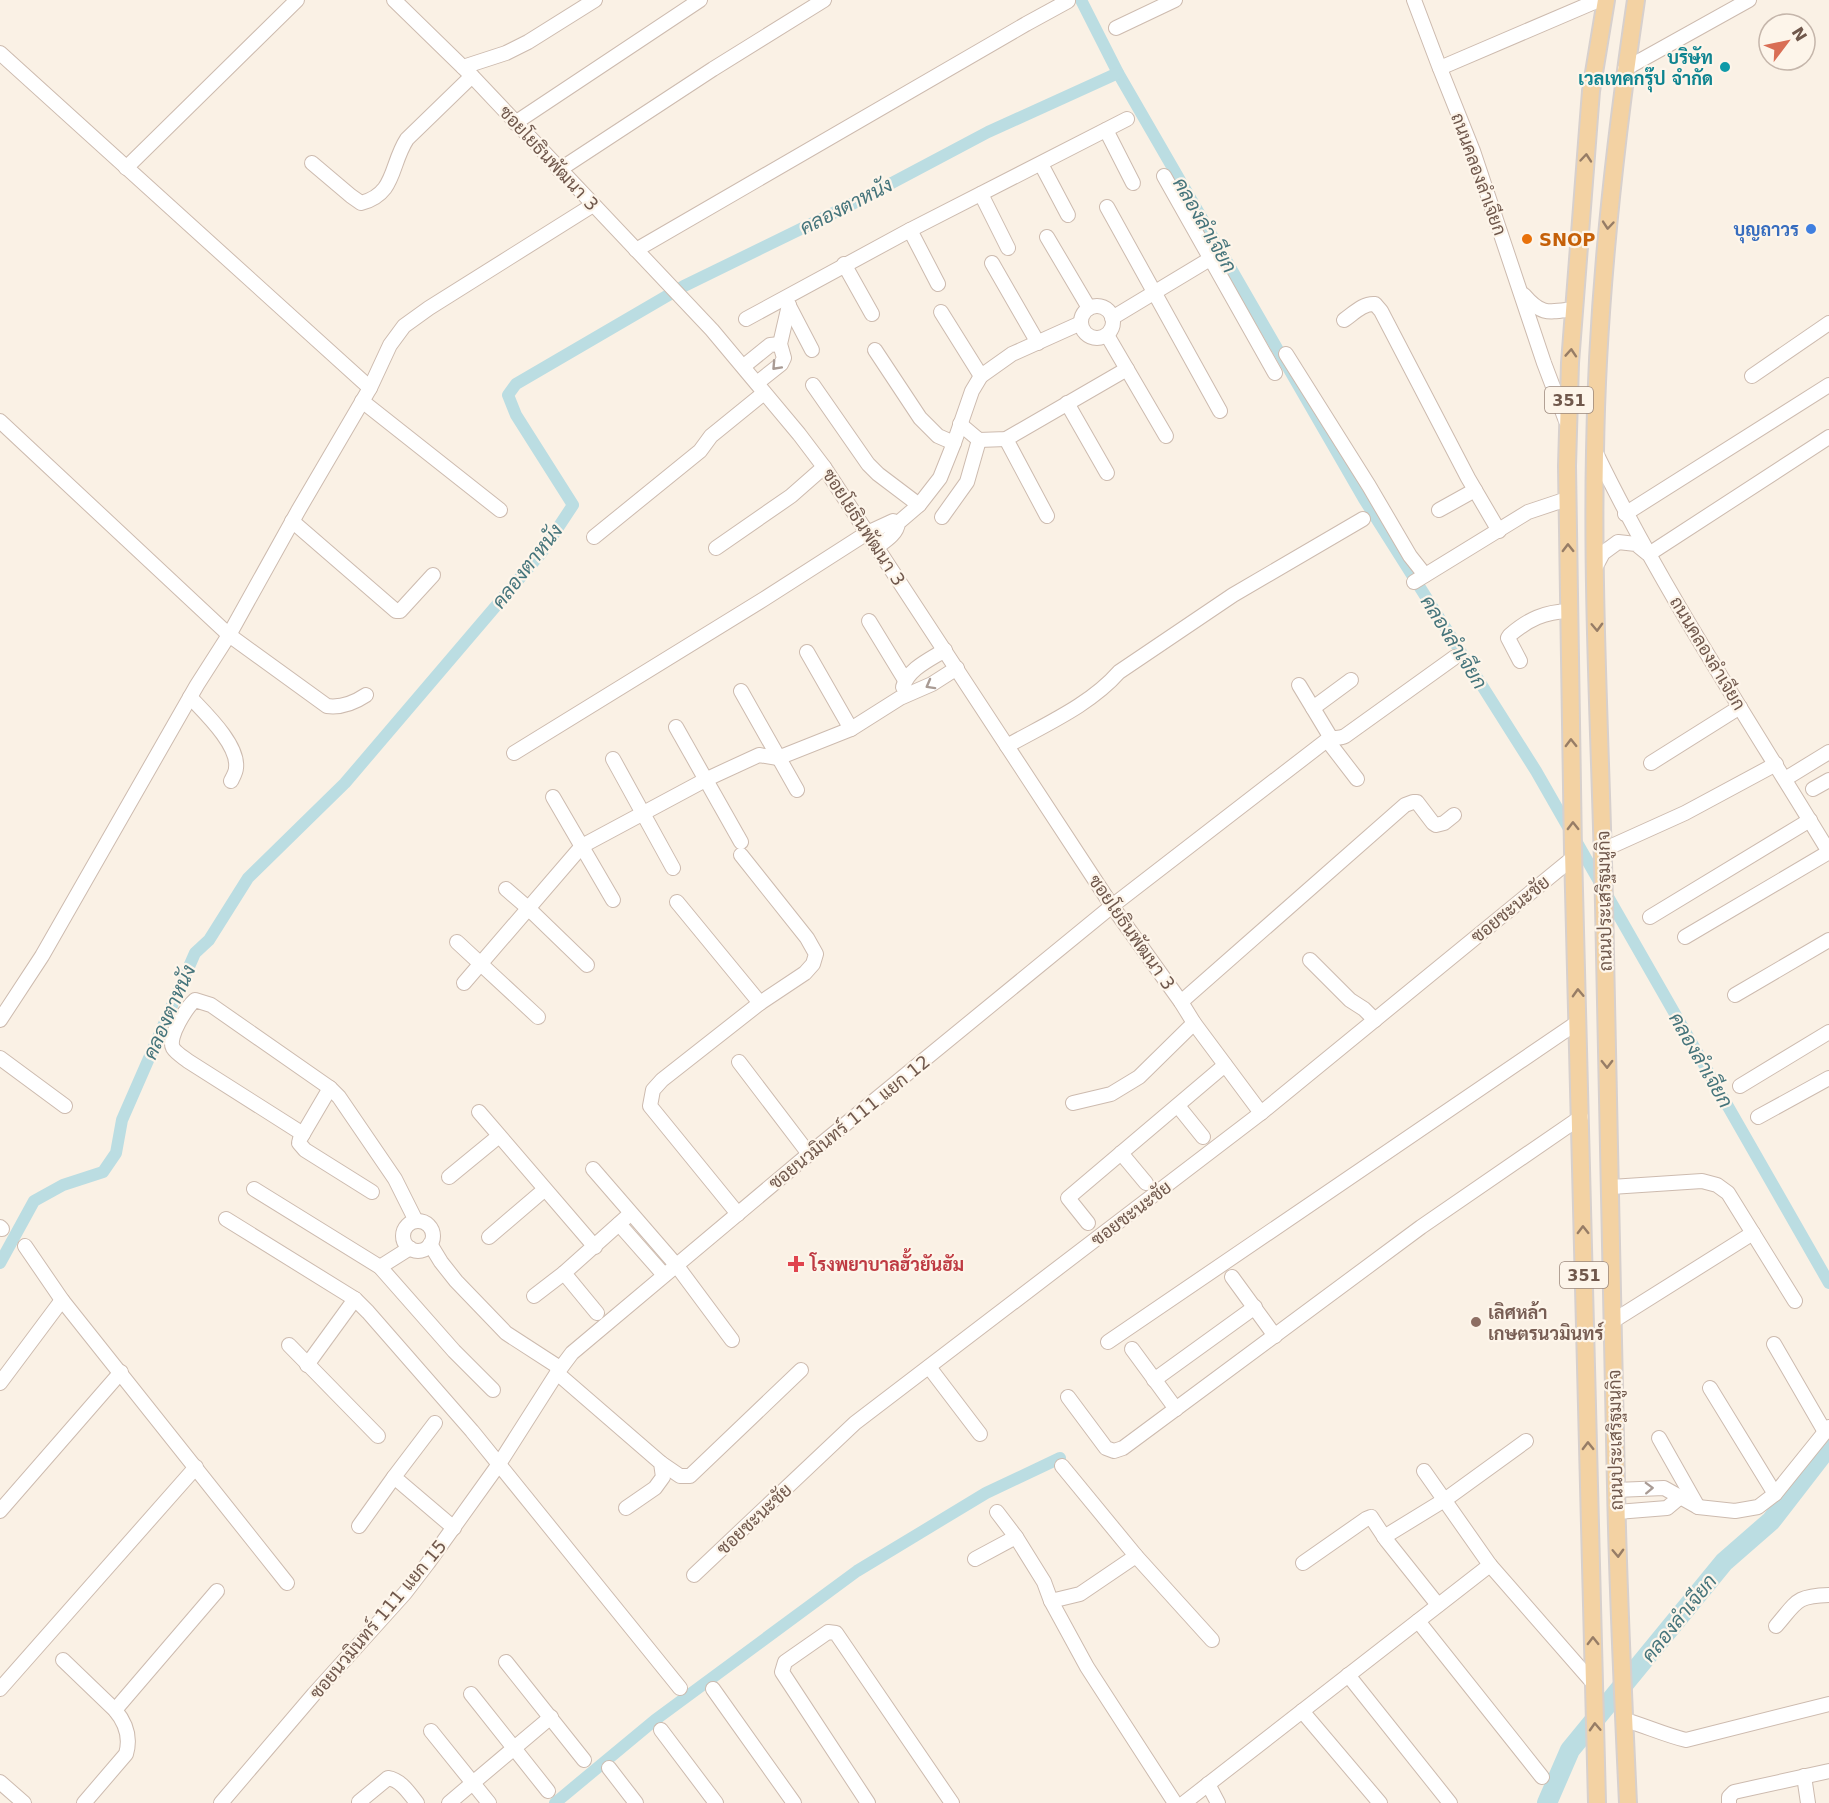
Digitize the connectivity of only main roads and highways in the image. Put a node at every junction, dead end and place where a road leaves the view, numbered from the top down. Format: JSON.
{"nodes":[{"id":1,"x":1606,"y":0,"type":"edge"},
{"id":2,"x":1636,"y":0,"type":"edge"},
{"id":3,"x":1627,"y":1778,"type":"junction"},
{"id":4,"x":1597,"y":1803,"type":"edge"},
{"id":5,"x":1628,"y":1803,"type":"edge"},
{"id":6,"x":1634,"y":1803,"type":"edge"}],
"edges":[{"from":4,"to":1,"type":"main road","name":"ถนนประเสริฐมนูกิจ","number":"351","one_way":true},
{"from":2,"to":3,"type":"main road","name":"ถนนประเสริฐมนูกิจ","number":"351","one_way":true},
{"from":3,"to":5,"type":"main road","name":"ถนนประเสริฐมนูกิจ","number":"351"},
{"from":3,"to":6,"type":"main road"}]}
